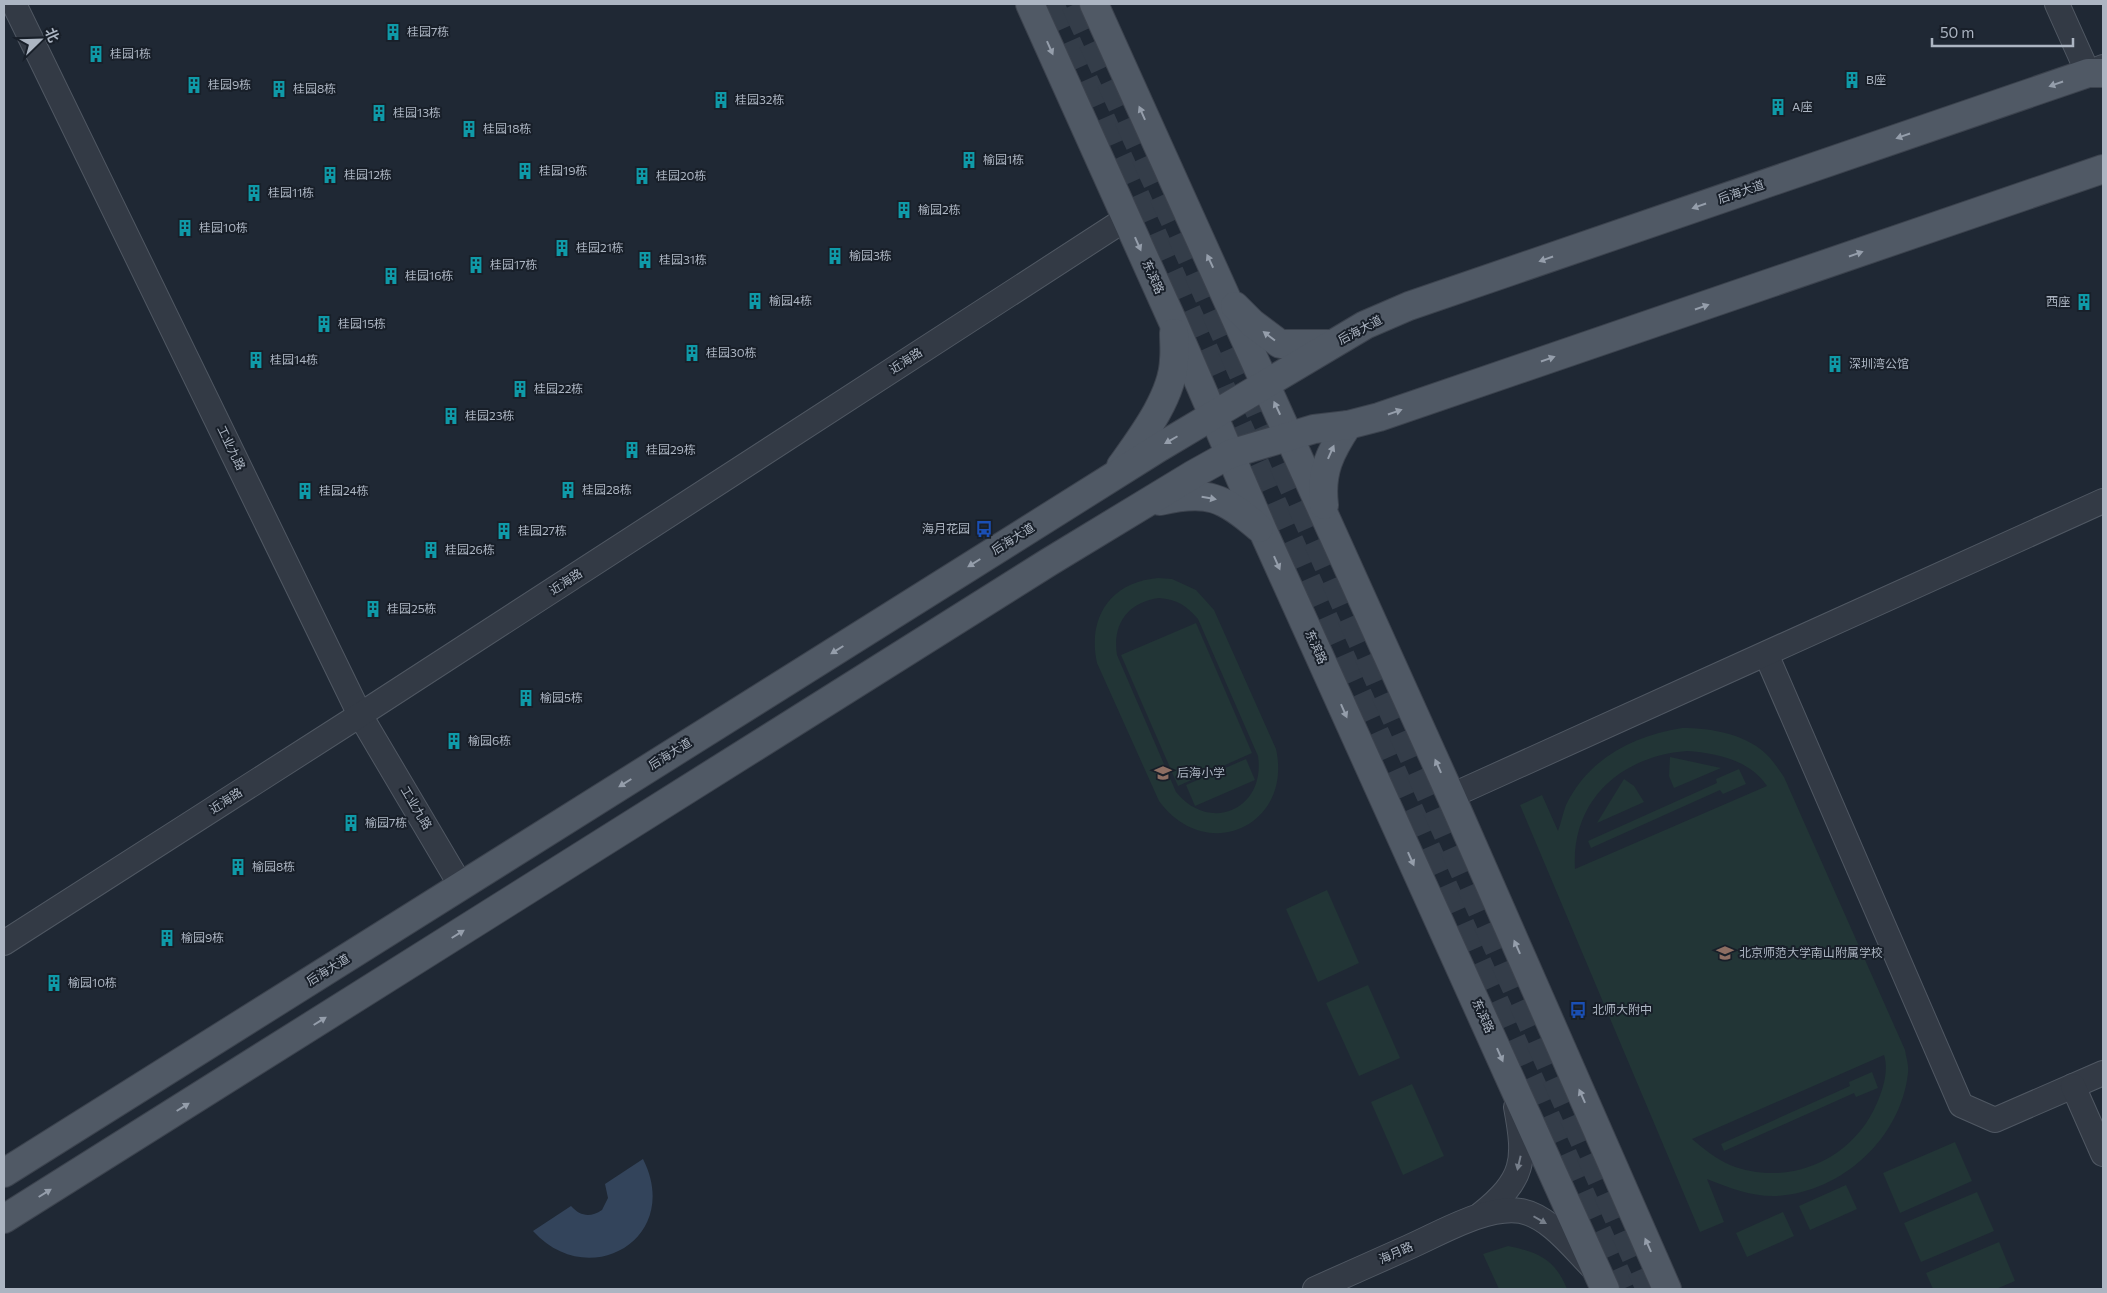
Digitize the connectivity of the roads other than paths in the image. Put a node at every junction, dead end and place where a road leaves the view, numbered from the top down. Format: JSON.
{"nodes":[{"id":1,"x":14,"y":4,"type":"edge"},
{"id":2,"x":1030,"y":4,"type":"edge"},
{"id":3,"x":1094,"y":4,"type":"edge"},
{"id":4,"x":2057,"y":4,"type":"edge"},
{"id":5,"x":2098,"y":71,"type":"edge"},
{"id":6,"x":2103,"y":169,"type":"edge"},
{"id":7,"x":1127,"y":218,"type":"junction"},
{"id":8,"x":1227,"y":298,"type":"junction"},
{"id":9,"x":1173,"y":322,"type":"junction"},
{"id":10,"x":1332,"y":344,"type":"junction"},
{"id":11,"x":1266,"y":384,"type":"junction"},
{"id":12,"x":1213,"y":415,"type":"junction"},
{"id":13,"x":1348,"y":425,"type":"junction"},
{"id":14,"x":1290,"y":436,"type":"junction"},
{"id":15,"x":1230,"y":454,"type":"junction"},
{"id":16,"x":1115,"y":475,"type":"junction"},
{"id":17,"x":2103,"y":501,"type":"edge"},
{"id":18,"x":1144,"y":505,"type":"junction"},
{"id":19,"x":1326,"y":517,"type":"junction"},
{"id":20,"x":1263,"y":531,"type":"junction"},
{"id":21,"x":1766,"y":654,"type":"junction"},
{"id":22,"x":360,"y":715,"type":"junction"},
{"id":23,"x":1451,"y":796,"type":"junction"},
{"id":24,"x":461,"y":886,"type":"junction"},
{"id":25,"x":4,"y":943,"type":"edge"},
{"id":26,"x":2103,"y":1073,"type":"edge"},
{"id":27,"x":1512,"y":1081,"type":"junction"},
{"id":28,"x":2073,"y":1086,"type":"junction"},
{"id":29,"x":2103,"y":1154,"type":"edge"},
{"id":30,"x":4,"y":1173,"type":"edge"},
{"id":31,"x":1477,"y":1217,"type":"junction"},
{"id":32,"x":4,"y":1219,"type":"edge"},
{"id":33,"x":1602,"y":1281,"type":"edge"},
{"id":34,"x":1315,"y":1289,"type":"edge"},
{"id":35,"x":1667,"y":1289,"type":"edge"}],
"edges":[{"from":1,"to":22,"type":"street","name":"工业九路"},
{"from":2,"to":7,"type":"main road","name":"东滨路","one_way":true},
{"from":8,"to":3,"type":"main road","one_way":true},
{"from":4,"to":5,"type":"street"},
{"from":5,"to":10,"type":"main road","name":"后海大道","one_way":true},
{"from":13,"to":6,"type":"main road","one_way":true},
{"from":7,"to":9,"type":"main road","name":"东滨路","one_way":true},
{"from":7,"to":22,"type":"street","name":"近海路"},
{"from":10,"to":8,"type":"main road","one_way":true},
{"from":8,"to":11,"type":"main road"},
{"from":9,"to":12,"type":"main road","name":"东滨路"},
{"from":9,"to":16,"type":"main road"},
{"from":10,"to":11,"type":"main road","name":"后海大道"},
{"from":11,"to":12,"type":"main road","name":"后海大道"},
{"from":14,"to":11,"type":"main road","one_way":true},
{"from":12,"to":15,"type":"main road","name":"东滨路"},
{"from":12,"to":16,"type":"main road","name":"后海大道","one_way":true},
{"from":13,"to":14,"type":"main road"},
{"from":19,"to":13,"type":"main road","one_way":true},
{"from":14,"to":15,"type":"main road"},
{"from":14,"to":19,"type":"main road"},
{"from":15,"to":18,"type":"main road"},
{"from":15,"to":20,"type":"main road","name":"东滨路"},
{"from":16,"to":24,"type":"main road","name":"后海大道","one_way":true},
{"from":17,"to":21,"type":"street"},
{"from":18,"to":20,"type":"main road","one_way":true},
{"from":32,"to":18,"type":"main road","one_way":true},
{"from":23,"to":19,"type":"main road","one_way":true},
{"from":20,"to":27,"type":"main road","name":"东滨路","one_way":true},
{"from":21,"to":23,"type":"street"},
{"from":21,"to":28,"type":"street"},
{"from":22,"to":24,"type":"street","name":"工业九路"},
{"from":22,"to":25,"type":"street","name":"近海路"},
{"from":35,"to":23,"type":"main road","one_way":true},
{"from":24,"to":30,"type":"main road","name":"后海大道"},
{"from":26,"to":28,"type":"street"},
{"from":27,"to":31,"type":"street","one_way":true},
{"from":27,"to":33,"type":"main road","name":"东滨路"},
{"from":28,"to":29,"type":"street"},
{"from":31,"to":33,"type":"street","one_way":true},
{"from":31,"to":34,"type":"street","name":"海月路"}]}
